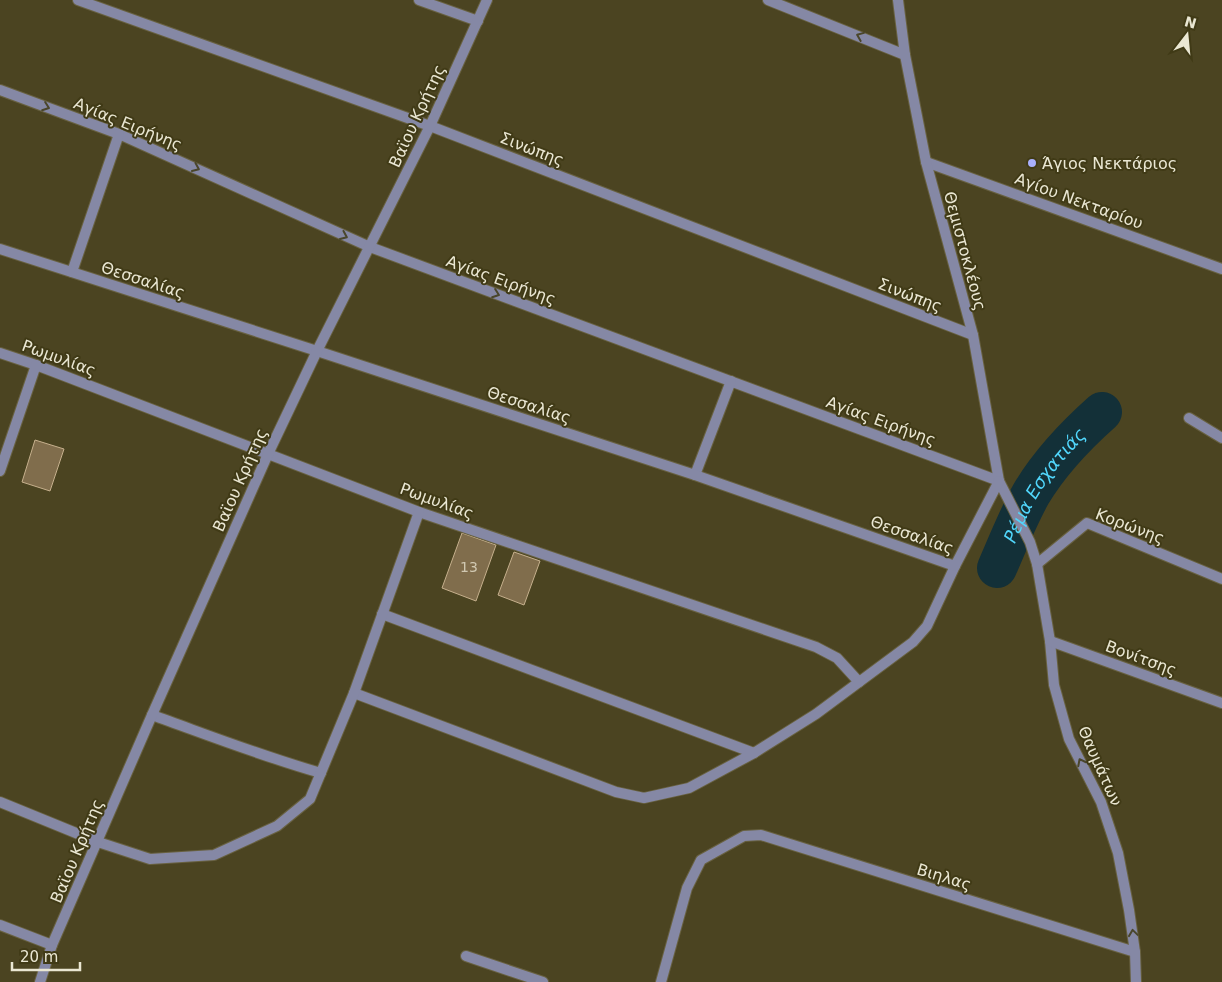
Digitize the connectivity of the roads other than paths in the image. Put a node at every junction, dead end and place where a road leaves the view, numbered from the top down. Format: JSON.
{"nodes":[{"id":1,"x":78,"y":0,"type":"edge"},
{"id":2,"x":419,"y":0,"type":"edge"},
{"id":3,"x":487,"y":0,"type":"edge"},
{"id":4,"x":768,"y":0,"type":"edge"},
{"id":5,"x":898,"y":0,"type":"edge"},
{"id":6,"x":478,"y":22,"type":"junction"},
{"id":7,"x":905,"y":54,"type":"junction"},
{"id":8,"x":0,"y":90,"type":"edge"},
{"id":9,"x":430,"y":126,"type":"junction"},
{"id":10,"x":119,"y":134,"type":"junction"},
{"id":11,"x":926,"y":162,"type":"junction"},
{"id":12,"x":370,"y":247,"type":"junction"},
{"id":13,"x":0,"y":249,"type":"edge"},
{"id":14,"x":1222,"y":269,"type":"edge"},
{"id":15,"x":72,"y":272,"type":"junction"},
{"id":16,"x":973,"y":335,"type":"junction"},
{"id":17,"x":317,"y":351,"type":"junction"},
{"id":18,"x":0,"y":353,"type":"edge"},
{"id":19,"x":36,"y":365,"type":"junction"},
{"id":20,"x":732,"y":381,"type":"junction"},
{"id":21,"x":1189,"y":418,"type":"dead end"},
{"id":22,"x":1222,"y":438,"type":"edge"},
{"id":23,"x":268,"y":454,"type":"junction"},
{"id":24,"x":0,"y":471,"type":"edge"},
{"id":25,"x":695,"y":475,"type":"junction"},
{"id":26,"x":999,"y":481,"type":"junction"},
{"id":27,"x":1012,"y":507,"type":"joint"},
{"id":28,"x":419,"y":512,"type":"junction"},
{"id":29,"x":1037,"y":564,"type":"junction"},
{"id":30,"x":955,"y":566,"type":"junction"},
{"id":31,"x":1222,"y":579,"type":"edge"},
{"id":32,"x":382,"y":614,"type":"junction"},
{"id":33,"x":1050,"y":641,"type":"junction"},
{"id":34,"x":859,"y":682,"type":"junction"},
{"id":35,"x":354,"y":693,"type":"junction"},
{"id":36,"x":1222,"y":703,"type":"edge"},
{"id":37,"x":152,"y":715,"type":"junction"},
{"id":38,"x":754,"y":753,"type":"junction"},
{"id":39,"x":321,"y":773,"type":"junction"},
{"id":40,"x":0,"y":802,"type":"edge"},
{"id":41,"x":98,"y":842,"type":"junction"},
{"id":42,"x":0,"y":925,"type":"edge"},
{"id":43,"x":52,"y":945,"type":"junction"},
{"id":44,"x":1135,"y":952,"type":"junction"},
{"id":45,"x":466,"y":956,"type":"dead end"},
{"id":46,"x":40,"y":982,"type":"edge"},
{"id":47,"x":543,"y":982,"type":"edge"},
{"id":48,"x":661,"y":982,"type":"edge"},
{"id":49,"x":1136,"y":982,"type":"edge"}],
"edges":[{"from":1,"to":9,"type":"street","name":"Σινώπης"},
{"from":2,"to":6,"type":"street"},
{"from":3,"to":6,"type":"street","name":"Βαϊου Κρήτης"},
{"from":7,"to":4,"type":"street","one_way":true},
{"from":5,"to":7,"type":"street","name":"Θεμιστοκλέους"},
{"from":6,"to":9,"type":"street","name":"Βαϊου Κρήτης"},
{"from":7,"to":11,"type":"street","name":"Θεμιστοκλέους"},
{"from":8,"to":10,"type":"street","name":"Αγίας Ειρήνης","one_way":true},
{"from":9,"to":12,"type":"street","name":"Βαϊου Κρήτης"},
{"from":9,"to":16,"type":"street","name":"Σινώπης"},
{"from":10,"to":12,"type":"street","name":"Αγίας Ειρήνης","one_way":true},
{"from":10,"to":15,"type":"street"},
{"from":11,"to":14,"type":"street","name":"Αγίου Νεκταρίου"},
{"from":11,"to":16,"type":"street","name":"Θεμιστοκλέους"},
{"from":12,"to":17,"type":"street","name":"Βαϊου Κρήτης"},
{"from":12,"to":20,"type":"street","name":"Αγίας Ειρήνης","one_way":true},
{"from":13,"to":15,"type":"street","name":"Θεσσαλίας"},
{"from":15,"to":17,"type":"street","name":"Θεσσαλίας"},
{"from":16,"to":26,"type":"street","name":"Θεμιστοκλέους"},
{"from":17,"to":23,"type":"street","name":"Βαϊου Κρήτης"},
{"from":17,"to":25,"type":"street","name":"Θεσσαλίας"},
{"from":18,"to":19,"type":"street","name":"Ρωμυλίας"},
{"from":19,"to":23,"type":"street","name":"Ρωμυλίας"},
{"from":19,"to":24,"type":"street"},
{"from":20,"to":25,"type":"street"},
{"from":20,"to":26,"type":"street","name":"Αγίας Ειρήνης"},
{"from":21,"to":22,"type":"street"},
{"from":23,"to":28,"type":"street","name":"Ρωμυλίας"},
{"from":23,"to":37,"type":"street","name":"Βαϊου Κρήτης"},
{"from":25,"to":30,"type":"street","name":"Θεσσαλίας"},
{"from":26,"to":27,"type":"street","name":"Θεμιστοκλέους"},
{"from":26,"to":30,"type":"street","name":"Θεσσαλίας"},
{"from":27,"to":29,"type":"street","name":"Θαυμάτων"},
{"from":28,"to":32,"type":"street"},
{"from":28,"to":34,"type":"street","name":"Ρωμυλίας"},
{"from":29,"to":31,"type":"street","name":"Κορώνης"},
{"from":29,"to":33,"type":"street","name":"Θαυμάτων"},
{"from":30,"to":34,"type":"street"},
{"from":32,"to":35,"type":"street"},
{"from":32,"to":38,"type":"street"},
{"from":33,"to":36,"type":"street","name":"Βονίτσης"},
{"from":44,"to":33,"type":"street","name":"Θαυμάτων","one_way":true},
{"from":34,"to":38,"type":"street"},
{"from":35,"to":38,"type":"street"},
{"from":35,"to":39,"type":"street"},
{"from":37,"to":39,"type":"street"},
{"from":37,"to":41,"type":"street","name":"Βαϊου Κρήτης"},
{"from":39,"to":41,"type":"street"},
{"from":40,"to":41,"type":"street"},
{"from":41,"to":43,"type":"street","name":"Βαϊου Κρήτης"},
{"from":42,"to":43,"type":"street"},
{"from":43,"to":46,"type":"street","name":"Βαϊου Κρήτης"},
{"from":44,"to":48,"type":"street","name":"Βιηλας"},
{"from":44,"to":49,"type":"street","name":"Θαυμάτων"},
{"from":45,"to":47,"type":"street"}]}
